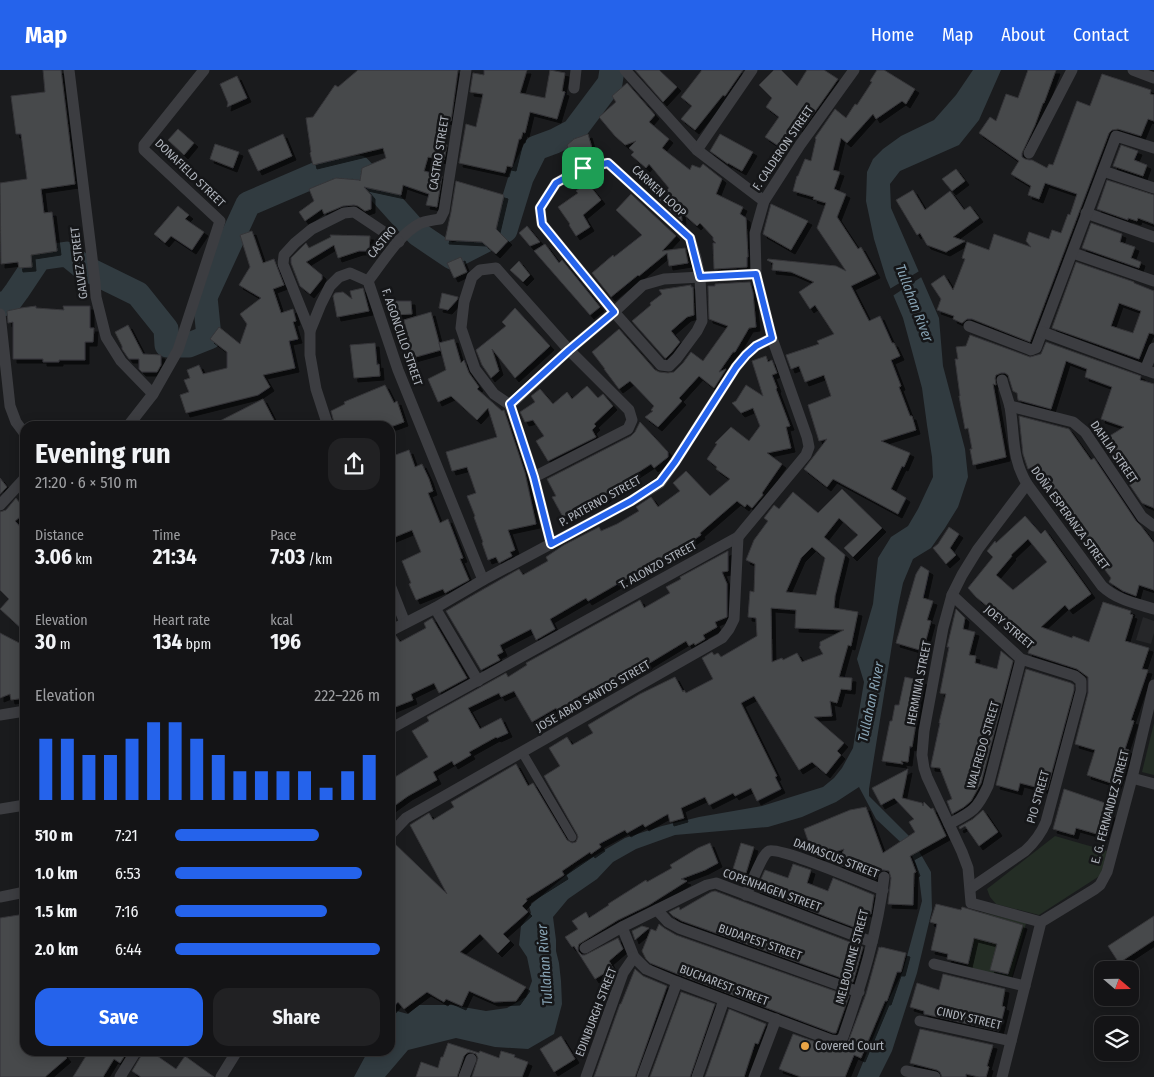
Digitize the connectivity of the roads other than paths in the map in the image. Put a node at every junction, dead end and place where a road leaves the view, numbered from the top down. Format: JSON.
{"nodes":[{"id":1,"x":69,"y":70,"type":"edge"},
{"id":2,"x":204,"y":70,"type":"edge"},
{"id":3,"x":466,"y":70,"type":"edge"},
{"id":4,"x":576,"y":70,"type":"edge"},
{"id":5,"x":625,"y":70,"type":"edge"},
{"id":6,"x":752,"y":70,"type":"edge"},
{"id":7,"x":854,"y":70,"type":"edge"},
{"id":8,"x":1072,"y":70,"type":"edge"},
{"id":9,"x":1133,"y":70,"type":"edge"},
{"id":10,"x":1154,"y":78,"type":"edge"},
{"id":11,"x":574,"y":88,"type":"dead end"},
{"id":12,"x":1154,"y":148,"type":"edge"},
{"id":13,"x":697,"y":150,"type":"junction"},
{"id":14,"x":1029,"y":153,"type":"dead end"},
{"id":15,"x":1103,"y":171,"type":"junction"},
{"id":16,"x":1154,"y":188,"type":"edge"},
{"id":17,"x":764,"y":201,"type":"junction"},
{"id":18,"x":1086,"y":213,"type":"junction"},
{"id":19,"x":419,"y":224,"type":"joint"},
{"id":20,"x":403,"y":237,"type":"junction"},
{"id":21,"x":1154,"y":237,"type":"edge"},
{"id":22,"x":1073,"y":253,"type":"junction"},
{"id":23,"x":756,"y":274,"type":"junction"},
{"id":24,"x":700,"y":277,"type":"junction"},
{"id":25,"x":368,"y":281,"type":"junction"},
{"id":26,"x":1154,"y":281,"type":"edge"},
{"id":27,"x":614,"y":312,"type":"junction"},
{"id":28,"x":0,"y":315,"type":"edge"},
{"id":29,"x":970,"y":326,"type":"dead end"},
{"id":30,"x":310,"y":331,"type":"junction"},
{"id":31,"x":1042,"y":332,"type":"junction"},
{"id":32,"x":772,"y":338,"type":"junction"},
{"id":33,"x":1154,"y":348,"type":"edge"},
{"id":34,"x":569,"y":350,"type":"junction"},
{"id":35,"x":1150,"y":371,"type":"edge"},
{"id":36,"x":1002,"y":380,"type":"dead end"},
{"id":37,"x":4,"y":389,"type":"edge"},
{"id":38,"x":153,"y":394,"type":"junction"},
{"id":39,"x":510,"y":404,"type":"junction"},
{"id":40,"x":1010,"y":406,"type":"junction"},
{"id":41,"x":132,"y":421,"type":"edge"},
{"id":42,"x":326,"y":421,"type":"edge"},
{"id":43,"x":20,"y":427,"type":"edge"},
{"id":44,"x":534,"y":477,"type":"junction"},
{"id":45,"x":20,"y":483,"type":"edge"},
{"id":46,"x":1027,"y":484,"type":"junction"},
{"id":47,"x":0,"y":505,"type":"edge"},
{"id":48,"x":1154,"y":526,"type":"edge"},
{"id":49,"x":738,"y":536,"type":"junction"},
{"id":50,"x":551,"y":544,"type":"junction"},
{"id":51,"x":483,"y":580,"type":"junction"},
{"id":52,"x":952,"y":595,"type":"junction"},
{"id":53,"x":395,"y":598,"type":"edge"},
{"id":54,"x":435,"y":608,"type":"junction"},
{"id":55,"x":1154,"y":609,"type":"edge"},
{"id":56,"x":405,"y":623,"type":"junction"},
{"id":57,"x":395,"y":628,"type":"edge"},
{"id":58,"x":1021,"y":659,"type":"junction"},
{"id":59,"x":478,"y":681,"type":"junction"},
{"id":60,"x":1081,"y":681,"type":"joint"},
{"id":61,"x":1154,"y":685,"type":"edge"},
{"id":62,"x":20,"y":712,"type":"edge"},
{"id":63,"x":0,"y":715,"type":"edge"},
{"id":64,"x":395,"y":726,"type":"edge"},
{"id":65,"x":522,"y":752,"type":"junction"},
{"id":66,"x":1132,"y":778,"type":"junction"},
{"id":67,"x":1154,"y":784,"type":"edge"},
{"id":68,"x":20,"y":806,"type":"edge"},
{"id":69,"x":0,"y":809,"type":"edge"},
{"id":70,"x":950,"y":824,"type":"junction"},
{"id":71,"x":395,"y":830,"type":"edge"},
{"id":72,"x":572,"y":837,"type":"dead end"},
{"id":73,"x":884,"y":877,"type":"dead end"},
{"id":74,"x":971,"y":888,"type":"junction"},
{"id":75,"x":883,"y":890,"type":"junction"},
{"id":76,"x":20,"y":893,"type":"edge"},
{"id":77,"x":746,"y":895,"type":"junction"},
{"id":78,"x":0,"y":897,"type":"edge"},
{"id":79,"x":658,"y":910,"type":"junction"},
{"id":80,"x":1041,"y":922,"type":"junction"},
{"id":81,"x":622,"y":927,"type":"junction"},
{"id":82,"x":872,"y":942,"type":"junction"},
{"id":83,"x":585,"y":948,"type":"dead end"},
{"id":84,"x":634,"y":957,"type":"junction"},
{"id":85,"x":934,"y":964,"type":"dead end"},
{"id":86,"x":677,"y":982,"type":"junction"},
{"id":87,"x":1025,"y":986,"type":"junction"},
{"id":88,"x":859,"y":992,"type":"junction"},
{"id":89,"x":724,"y":1000,"type":"junction"},
{"id":90,"x":776,"y":1019,"type":"junction"},
{"id":91,"x":920,"y":1021,"type":"dead end"},
{"id":92,"x":839,"y":1041,"type":"joint"},
{"id":93,"x":1011,"y":1042,"type":"junction"},
{"id":94,"x":133,"y":1056,"type":"edge"},
{"id":95,"x":234,"y":1056,"type":"edge"},
{"id":96,"x":471,"y":1059,"type":"dead end"},
{"id":97,"x":906,"y":1071,"type":"dead end"},
{"id":98,"x":120,"y":1077,"type":"edge"},
{"id":99,"x":220,"y":1077,"type":"edge"},
{"id":100,"x":464,"y":1077,"type":"edge"},
{"id":101,"x":586,"y":1077,"type":"edge"},
{"id":102,"x":642,"y":1077,"type":"edge"},
{"id":103,"x":697,"y":1077,"type":"edge"},
{"id":104,"x":754,"y":1077,"type":"edge"},
{"id":105,"x":935,"y":1077,"type":"edge"},
{"id":106,"x":1002,"y":1077,"type":"edge"}],
"edges":[{"from":1,"to":38,"type":"street","name":"GALVEZ STREET"},
{"from":2,"to":38,"type":"street","name":"DONAFIELD STREET"},
{"from":3,"to":19,"type":"street","name":"CASTRO STREET"},
{"from":4,"to":11,"type":"street"},
{"from":5,"to":13,"type":"street"},
{"from":6,"to":13,"type":"street"},
{"from":7,"to":17,"type":"street","name":"F. CALDERON STREET"},
{"from":8,"to":14,"type":"street"},
{"from":9,"to":10,"type":"street"},
{"from":12,"to":15,"type":"street"},
{"from":13,"to":17,"type":"street"},
{"from":15,"to":16,"type":"street"},
{"from":15,"to":18,"type":"street"},
{"from":17,"to":23,"type":"street","name":"F. CALDERON STREET"},
{"from":18,"to":21,"type":"street"},
{"from":18,"to":22,"type":"street"},
{"from":19,"to":20,"type":"street","name":"CASTRO"},
{"from":20,"to":25,"type":"street","name":"CASTRO"},
{"from":20,"to":30,"type":"street"},
{"from":22,"to":26,"type":"street"},
{"from":22,"to":31,"type":"street"},
{"from":23,"to":24,"type":"street"},
{"from":23,"to":32,"type":"street","name":"F. CALDERON STREET"},
{"from":24,"to":27,"type":"street"},
{"from":24,"to":27,"type":"street","name":"CARMEN LOOP"},
{"from":24,"to":27,"type":"street","name":"CARMEN LOOP"},
{"from":25,"to":30,"type":"street","name":"F. AGONCILLO STREET"},
{"from":25,"to":51,"type":"street","name":"F. AGONCILLO STREET"},
{"from":27,"to":34,"type":"street"},
{"from":28,"to":37,"type":"street"},
{"from":29,"to":31,"type":"street"},
{"from":30,"to":42,"type":"street","name":"F. AGONCILLO STREET"},
{"from":31,"to":35,"type":"street"},
{"from":32,"to":49,"type":"street","name":"T. ALONZO STREET"},
{"from":32,"to":50,"type":"street","name":"P. PATERNO STREET"},
{"from":33,"to":35,"type":"street"},
{"from":34,"to":39,"type":"street"},
{"from":34,"to":39,"type":"street"},
{"from":34,"to":44,"type":"street"},
{"from":36,"to":40,"type":"street","name":"DOÑA ESPERANZA STREET"},
{"from":37,"to":43,"type":"street"},
{"from":38,"to":41,"type":"street"},
{"from":39,"to":44,"type":"street"},
{"from":40,"to":46,"type":"street","name":"DOÑA ESPERANZA STREET"},
{"from":40,"to":48,"type":"street","name":"DAHLIA STREET"},
{"from":44,"to":50,"type":"street"},
{"from":45,"to":47,"type":"street"},
{"from":46,"to":52,"type":"street","name":"HERMINIA STREET"},
{"from":46,"to":55,"type":"street","name":"DOÑA ESPERANZA STREET"},
{"from":49,"to":59,"type":"street","name":"T. ALONZO STREET"},
{"from":49,"to":65,"type":"street","name":"JOSE ABAD SANTOS STREET"},
{"from":50,"to":51,"type":"street","name":"P. PATERNO STREET"},
{"from":51,"to":54,"type":"street","name":"P. PATERNO STREET"},
{"from":52,"to":58,"type":"street","name":"JOEY STREET"},
{"from":52,"to":70,"type":"street","name":"HERMINIA STREET"},
{"from":53,"to":56,"type":"street"},
{"from":54,"to":56,"type":"street","name":"P. PATERNO STREET"},
{"from":54,"to":59,"type":"street"},
{"from":56,"to":57,"type":"street","name":"P. PATERNO STREET"},
{"from":58,"to":60,"type":"street","name":"JOEY STREET"},
{"from":58,"to":70,"type":"street","name":"WALFREDO STREET"},
{"from":59,"to":64,"type":"street","name":"T. ALONZO STREET"},
{"from":60,"to":74,"type":"street","name":"PIO STREET"},
{"from":61,"to":66,"type":"street","name":"E. G. FERNANDEZ STREET"},
{"from":62,"to":63,"type":"street"},
{"from":65,"to":71,"type":"street","name":"JOSE ABAD SANTOS STREET"},
{"from":65,"to":72,"type":"street"},
{"from":66,"to":67,"type":"street"},
{"from":66,"to":80,"type":"street","name":"E. G. FERNANDEZ STREET"},
{"from":68,"to":69,"type":"street"},
{"from":70,"to":74,"type":"street","name":"HERMINIA STREET"},
{"from":73,"to":75,"type":"street","name":"MELBOURNE STREET"},
{"from":74,"to":80,"type":"street","name":"HERMINIA STREET"},
{"from":75,"to":77,"type":"street","name":"DAMASCUS STREET"},
{"from":75,"to":82,"type":"street","name":"MELBOURNE STREET"},
{"from":76,"to":78,"type":"street"},
{"from":77,"to":79,"type":"street","name":"COPENHAGEN STREET"},
{"from":77,"to":82,"type":"street","name":"COPENHAGEN STREET"},
{"from":79,"to":81,"type":"street","name":"COPENHAGEN STREET"},
{"from":79,"to":88,"type":"street","name":"BUDAPEST STREET"},
{"from":80,"to":87,"type":"street"},
{"from":81,"to":83,"type":"street","name":"COPENHAGEN STREET"},
{"from":81,"to":84,"type":"street"},
{"from":82,"to":88,"type":"street","name":"MELBOURNE STREET"},
{"from":84,"to":86,"type":"street","name":"BUCHAREST STREET"},
{"from":84,"to":101,"type":"street","name":"EDINBURGH STREET"},
{"from":85,"to":87,"type":"street"},
{"from":86,"to":89,"type":"street","name":"BUCHAREST STREET"},
{"from":86,"to":102,"type":"street"},
{"from":87,"to":93,"type":"street"},
{"from":88,"to":92,"type":"street","name":"MELBOURNE STREET"},
{"from":89,"to":90,"type":"street","name":"BUCHAREST STREET"},
{"from":89,"to":103,"type":"street"},
{"from":90,"to":92,"type":"street","name":"BUCHAREST STREET"},
{"from":90,"to":104,"type":"street"},
{"from":91,"to":93,"type":"street","name":"CINDY STREET"},
{"from":93,"to":106,"type":"street"},
{"from":94,"to":98,"type":"street"},
{"from":95,"to":99,"type":"street"},
{"from":96,"to":100,"type":"street"},
{"from":97,"to":105,"type":"street"}]}
